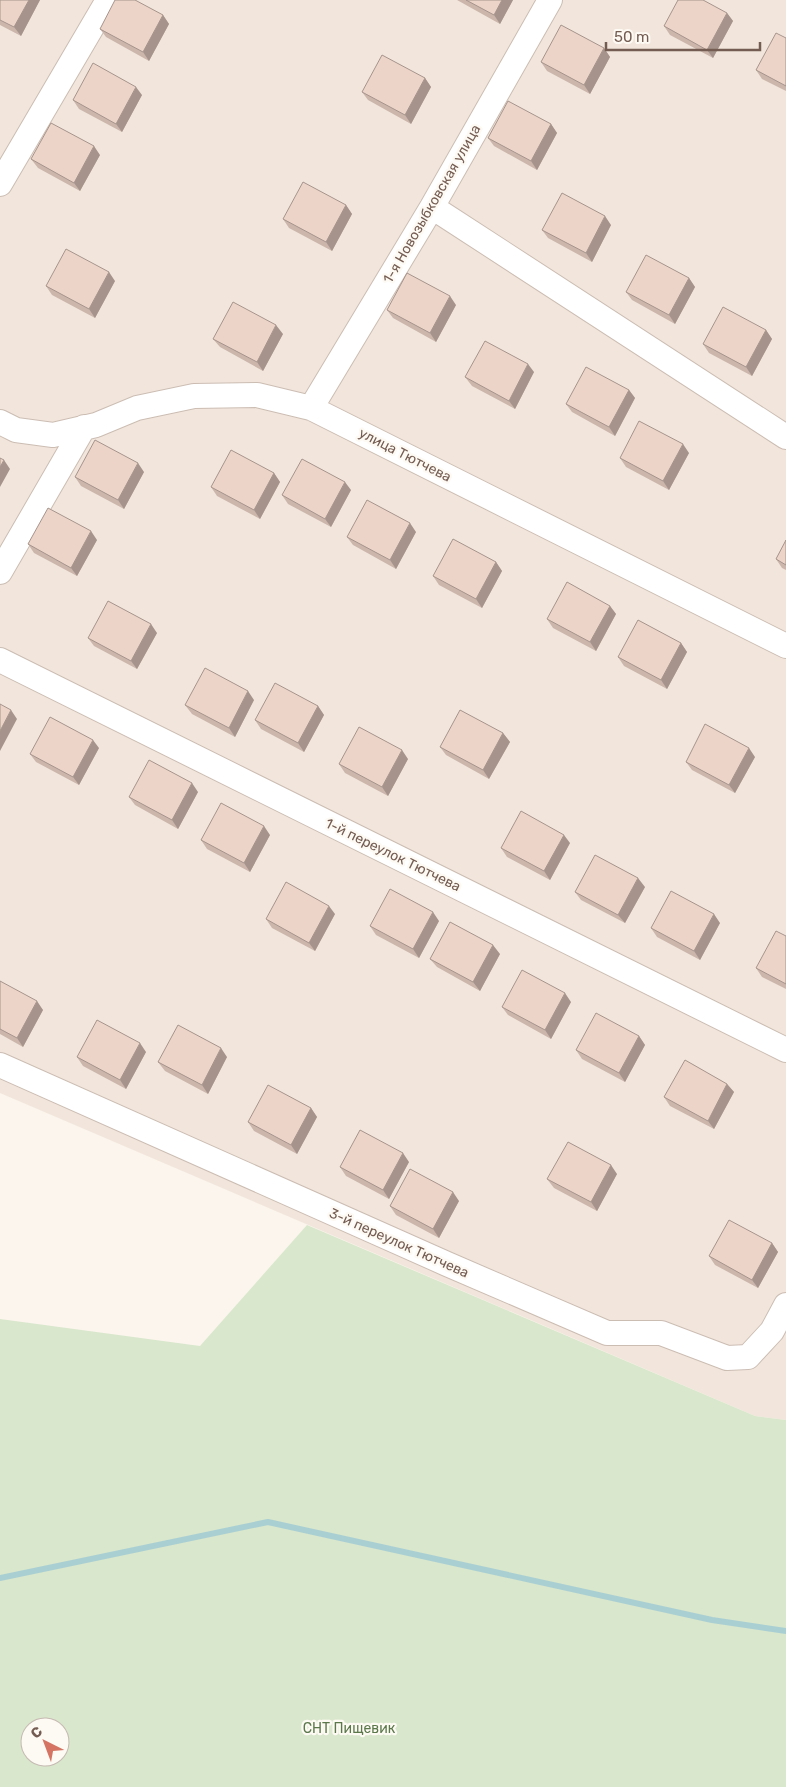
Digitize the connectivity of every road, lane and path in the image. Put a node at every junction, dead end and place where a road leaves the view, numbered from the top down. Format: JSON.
{"nodes":[{"id":1,"x":108,"y":0,"type":"edge"},
{"id":2,"x":550,"y":0,"type":"edge"},
{"id":3,"x":0,"y":184,"type":"edge"},
{"id":4,"x":432,"y":207,"type":"junction"},
{"id":5,"x":311,"y":408,"type":"junction"},
{"id":6,"x":0,"y":422,"type":"edge"},
{"id":7,"x":84,"y":428,"type":"junction"},
{"id":8,"x":786,"y":437,"type":"edge"},
{"id":9,"x":0,"y":572,"type":"edge"},
{"id":10,"x":786,"y":646,"type":"edge"},
{"id":11,"x":0,"y":660,"type":"edge"},
{"id":12,"x":786,"y":1050,"type":"edge"},
{"id":13,"x":0,"y":1065,"type":"edge"},
{"id":14,"x":786,"y":1305,"type":"edge"}],
"edges":[{"from":1,"to":3,"type":"street"},
{"from":2,"to":4,"type":"street","name":"1-я Новозыбковская улица"},
{"from":4,"to":5,"type":"street","name":"1-я Новозыбковская улица"},
{"from":4,"to":8,"type":"street"},
{"from":5,"to":7,"type":"street","name":"улица Тютчева"},
{"from":5,"to":10,"type":"street","name":"улица Тютчева"},
{"from":6,"to":7,"type":"street","name":"улица Тютчева"},
{"from":7,"to":9,"type":"street"},
{"from":11,"to":12,"type":"street","name":"1-й переулок Тютчева"},
{"from":13,"to":14,"type":"street","name":"3-й переулок Тютчева"}]}
